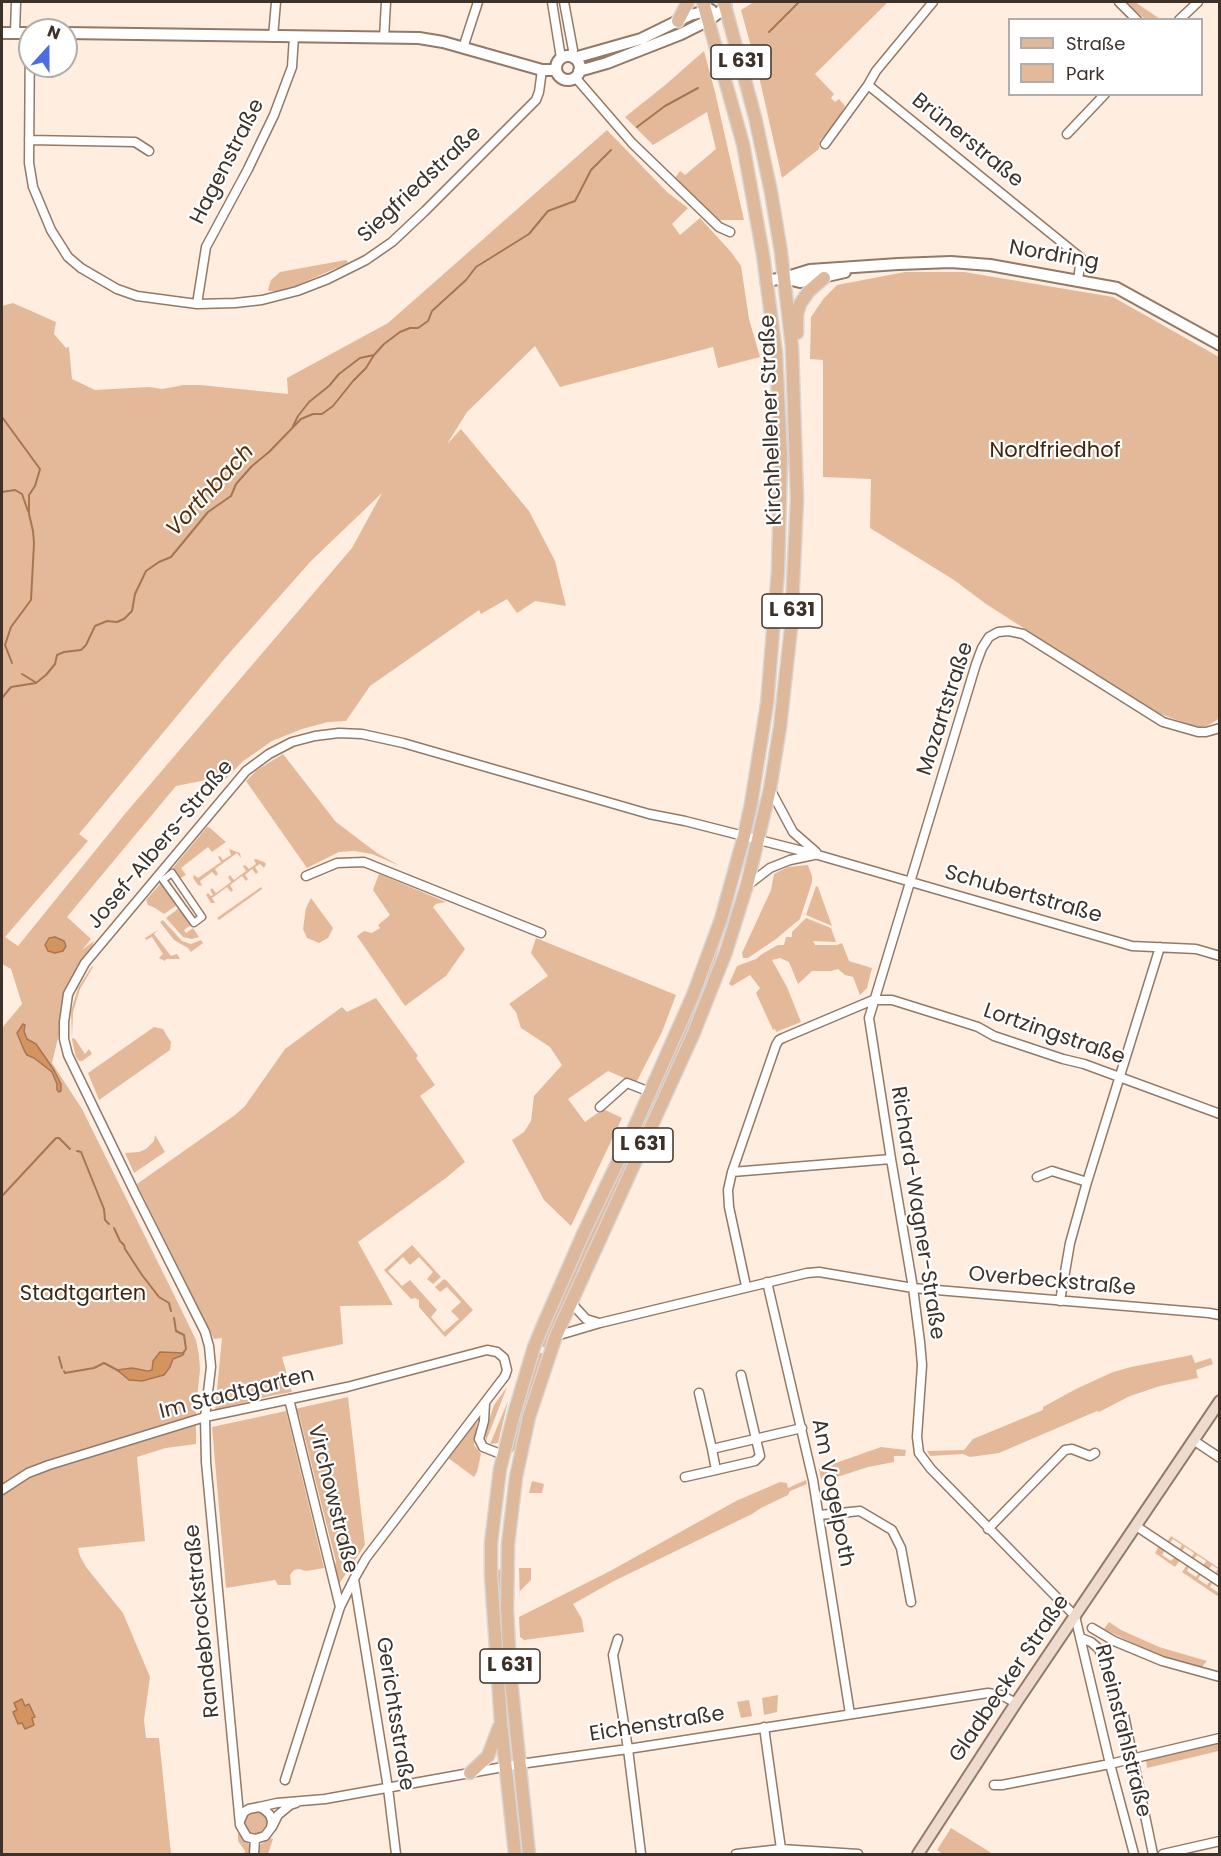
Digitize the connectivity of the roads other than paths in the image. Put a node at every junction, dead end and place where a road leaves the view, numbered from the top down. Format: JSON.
{"nodes":[{"id":1,"x":16,"y":2,"type":"edge"},
{"id":2,"x":276,"y":2,"type":"edge"},
{"id":3,"x":386,"y":2,"type":"edge"},
{"id":4,"x":478,"y":2,"type":"edge"},
{"id":5,"x":552,"y":2,"type":"edge"},
{"id":6,"x":564,"y":2,"type":"edge"},
{"id":7,"x":688,"y":2,"type":"edge"},
{"id":8,"x":933,"y":2,"type":"edge"},
{"id":9,"x":1119,"y":2,"type":"edge"},
{"id":10,"x":1198,"y":2,"type":"edge"},
{"id":11,"x":728,"y":3,"type":"edge"},
{"id":12,"x":706,"y":11,"type":"edge"},
{"id":13,"x":1135,"y":18,"type":"edge"},
{"id":14,"x":1181,"y":18,"type":"edge"},
{"id":15,"x":678,"y":21,"type":"junction"},
{"id":16,"x":2,"y":33,"type":"edge"},
{"id":17,"x":15,"y":33,"type":"joint"},
{"id":18,"x":78,"y":33,"type":"edge"},
{"id":19,"x":294,"y":36,"type":"junction"},
{"id":20,"x":273,"y":37,"type":"junction"},
{"id":21,"x":384,"y":38,"type":"junction"},
{"id":22,"x":464,"y":48,"type":"junction"},
{"id":23,"x":569,"y":58,"type":"junction"},
{"id":24,"x":542,"y":70,"type":"junction"},
{"id":25,"x":556,"y":70,"type":"junction"},
{"id":26,"x":577,"y":74,"type":"junction"},
{"id":27,"x":30,"y":78,"type":"edge"},
{"id":28,"x":868,"y":86,"type":"junction"},
{"id":29,"x":1103,"y":96,"type":"edge"},
{"id":30,"x":1067,"y":134,"type":"dead end"},
{"id":31,"x":29,"y":140,"type":"junction"},
{"id":32,"x":825,"y":144,"type":"dead end"},
{"id":33,"x":149,"y":152,"type":"dead end"},
{"id":34,"x":730,"y":232,"type":"dead end"},
{"id":35,"x":867,"y":266,"type":"junction"},
{"id":36,"x":784,"y":278,"type":"junction"},
{"id":37,"x":824,"y":278,"type":"junction"},
{"id":38,"x":1078,"y":280,"type":"junction"},
{"id":39,"x":766,"y":281,"type":"junction"},
{"id":40,"x":197,"y":304,"type":"junction"},
{"id":41,"x":1218,"y":341,"type":"edge"},
{"id":42,"x":792,"y":347,"type":"junction"},
{"id":43,"x":1220,"y":728,"type":"edge"},
{"id":44,"x":771,"y":789,"type":"junction"},
{"id":45,"x":744,"y":836,"type":"junction"},
{"id":46,"x":759,"y":841,"type":"junction"},
{"id":47,"x":818,"y":855,"type":"junction"},
{"id":48,"x":172,"y":873,"type":"joint"},
{"id":49,"x":306,"y":876,"type":"dead end"},
{"id":50,"x":910,"y":882,"type":"junction"},
{"id":51,"x":747,"y":885,"type":"junction"},
{"id":52,"x":541,"y":933,"type":"dead end"},
{"id":53,"x":1160,"y":947,"type":"junction"},
{"id":54,"x":1220,"y":956,"type":"edge"},
{"id":55,"x":873,"y":1000,"type":"junction"},
{"id":56,"x":1120,"y":1076,"type":"junction"},
{"id":57,"x":650,"y":1092,"type":"junction"},
{"id":58,"x":600,"y":1107,"type":"dead end"},
{"id":59,"x":1220,"y":1114,"type":"edge"},
{"id":60,"x":891,"y":1159,"type":"junction"},
{"id":61,"x":732,"y":1172,"type":"junction"},
{"id":62,"x":1037,"y":1177,"type":"dead end"},
{"id":63,"x":1087,"y":1182,"type":"junction"},
{"id":64,"x":767,"y":1282,"type":"junction"},
{"id":65,"x":746,"y":1286,"type":"junction"},
{"id":66,"x":913,"y":1288,"type":"junction"},
{"id":67,"x":572,"y":1299,"type":"junction"},
{"id":68,"x":1060,"y":1301,"type":"junction"},
{"id":69,"x":1220,"y":1316,"type":"edge"},
{"id":70,"x":600,"y":1323,"type":"junction"},
{"id":71,"x":556,"y":1336,"type":"junction"},
{"id":72,"x":741,"y":1375,"type":"dead end"},
{"id":73,"x":699,"y":1393,"type":"dead end"},
{"id":74,"x":290,"y":1400,"type":"junction"},
{"id":75,"x":1220,"y":1401,"type":"edge"},
{"id":76,"x":485,"y":1403,"type":"junction"},
{"id":77,"x":205,"y":1417,"type":"junction"},
{"id":78,"x":802,"y":1428,"type":"junction"},
{"id":79,"x":757,"y":1439,"type":"junction"},
{"id":80,"x":1193,"y":1440,"type":"junction"},
{"id":81,"x":712,"y":1449,"type":"junction"},
{"id":82,"x":1095,"y":1453,"type":"dead end"},
{"id":83,"x":503,"y":1455,"type":"junction"},
{"id":84,"x":1220,"y":1458,"type":"edge"},
{"id":85,"x":716,"y":1470,"type":"junction"},
{"id":86,"x":685,"y":1477,"type":"dead end"},
{"id":87,"x":2,"y":1490,"type":"edge"},
{"id":88,"x":819,"y":1515,"type":"junction"},
{"id":89,"x":1136,"y":1526,"type":"junction"},
{"id":90,"x":988,"y":1529,"type":"junction"},
{"id":91,"x":354,"y":1579,"type":"junction"},
{"id":92,"x":1220,"y":1582,"type":"edge"},
{"id":93,"x":911,"y":1602,"type":"dead end"},
{"id":94,"x":340,"y":1607,"type":"junction"},
{"id":95,"x":1075,"y":1616,"type":"junction"},
{"id":96,"x":1092,"y":1628,"type":"dead end"},
{"id":97,"x":1081,"y":1638,"type":"junction"},
{"id":98,"x":618,"y":1639,"type":"dead end"},
{"id":99,"x":1220,"y":1665,"type":"edge"},
{"id":100,"x":1217,"y":1677,"type":"edge"},
{"id":101,"x":1016,"y":1703,"type":"junction"},
{"id":102,"x":850,"y":1714,"type":"junction"},
{"id":103,"x":501,"y":1723,"type":"junction"},
{"id":104,"x":764,"y":1727,"type":"junction"},
{"id":105,"x":1220,"y":1738,"type":"edge"},
{"id":106,"x":628,"y":1749,"type":"junction"},
{"id":107,"x":1132,"y":1754,"type":"junction"},
{"id":108,"x":520,"y":1764,"type":"junction"},
{"id":109,"x":1110,"y":1764,"type":"junction"},
{"id":110,"x":505,"y":1767,"type":"junction"},
{"id":111,"x":470,"y":1773,"type":"junction"},
{"id":112,"x":285,"y":1780,"type":"dead end"},
{"id":113,"x":994,"y":1785,"type":"dead end"},
{"id":114,"x":388,"y":1788,"type":"junction"},
{"id":115,"x":238,"y":1796,"type":"junction"},
{"id":116,"x":302,"y":1801,"type":"junction"},
{"id":117,"x":256,"y":1807,"type":"junction"},
{"id":118,"x":240,"y":1821,"type":"junction"},
{"id":119,"x":271,"y":1828,"type":"junction"},
{"id":120,"x":255,"y":1839,"type":"junction"},
{"id":121,"x":1220,"y":1841,"type":"edge"},
{"id":122,"x":781,"y":1849,"type":"junction"},
{"id":123,"x":254,"y":1854,"type":"edge"},
{"id":124,"x":396,"y":1854,"type":"edge"},
{"id":125,"x":515,"y":1854,"type":"edge"},
{"id":126,"x":529,"y":1854,"type":"edge"},
{"id":127,"x":641,"y":1854,"type":"edge"},
{"id":128,"x":736,"y":1854,"type":"edge"},
{"id":129,"x":858,"y":1854,"type":"edge"},
{"id":130,"x":918,"y":1854,"type":"edge"},
{"id":131,"x":1134,"y":1854,"type":"edge"},
{"id":132,"x":1153,"y":1854,"type":"edge"},
{"id":133,"x":1163,"y":1854,"type":"edge"}],
"edges":[{"from":1,"to":17,"type":"street"},
{"from":2,"to":20,"type":"street"},
{"from":3,"to":21,"type":"street"},
{"from":4,"to":22,"type":"street"},
{"from":5,"to":23,"type":"street"},
{"from":6,"to":23,"type":"street"},
{"from":7,"to":15,"type":"main road"},
{"from":8,"to":28,"type":"street"},
{"from":9,"to":13,"type":"street"},
{"from":10,"to":14,"type":"street"},
{"from":11,"to":12,"type":"street"},
{"from":11,"to":36,"type":"main road","name":"Kirchhellener Straße","number":"L 631"},
{"from":12,"to":15,"type":"street"},
{"from":12,"to":26,"type":"street"},
{"from":12,"to":39,"type":"main road","name":"Kirchhellener Straße","number":"L 631"},
{"from":15,"to":23,"type":"street"},
{"from":16,"to":17,"type":"street"},
{"from":18,"to":20,"type":"street"},
{"from":19,"to":20,"type":"street"},
{"from":19,"to":21,"type":"street"},
{"from":19,"to":40,"type":"street","name":"Hagenstraße"},
{"from":21,"to":22,"type":"street"},
{"from":22,"to":24,"type":"street"},
{"from":23,"to":25,"type":"street"},
{"from":23,"to":26,"type":"street"},
{"from":24,"to":25,"type":"street"},
{"from":24,"to":40,"type":"street","name":"Siegfriedstraße"},
{"from":25,"to":26,"type":"street"},
{"from":26,"to":34,"type":"street"},
{"from":27,"to":31,"type":"street","name":"Siegfriedstraße"},
{"from":28,"to":32,"type":"street"},
{"from":28,"to":38,"type":"street","name":"Brünerstraße"},
{"from":29,"to":30,"type":"street"},
{"from":31,"to":33,"type":"street"},
{"from":31,"to":40,"type":"street","name":"Siegfriedstraße"},
{"from":35,"to":36,"type":"street","name":"Nordring"},
{"from":35,"to":37,"type":"street","name":"Nordring"},
{"from":35,"to":38,"type":"street","name":"Nordring"},
{"from":36,"to":37,"type":"street","name":"Nordring"},
{"from":36,"to":39,"type":"street","name":"Nordring"},
{"from":36,"to":42,"type":"main road","name":"Kirchhellener Straße","number":"L 631"},
{"from":37,"to":42,"type":"main road"},
{"from":38,"to":41,"type":"street","name":"Nordring"},
{"from":39,"to":45,"type":"main road","name":"Kirchhellener Straße","number":"L 631"},
{"from":42,"to":44,"type":"main road","name":"Kirchhellener Straße","number":"L 631"},
{"from":43,"to":50,"type":"street","name":"Mozartstraße"},
{"from":44,"to":46,"type":"main road","name":"Kirchhellener Straße","number":"L 631"},
{"from":44,"to":47,"type":"street","name":"Schubertstraße"},
{"from":45,"to":46,"type":"street"},
{"from":45,"to":57,"type":"main road","name":"Kirchhellener Straße","number":"L 631"},
{"from":45,"to":77,"type":"street","name":"Josef-Albers-Straße"},
{"from":46,"to":47,"type":"street","name":"Schubertstraße"},
{"from":46,"to":51,"type":"main road","name":"Kirchhellener Straße","number":"L 631"},
{"from":47,"to":50,"type":"street","name":"Schubertstraße"},
{"from":47,"to":51,"type":"street","name":"Schubertstraße"},
{"from":48,"to":48,"type":"street"},
{"from":49,"to":52,"type":"street"},
{"from":50,"to":53,"type":"street","name":"Schubertstraße"},
{"from":50,"to":55,"type":"street","name":"Richard-Wagner-Straße"},
{"from":51,"to":67,"type":"main road","name":"Kirchhellener Straße","number":"L 631"},
{"from":53,"to":54,"type":"street","name":"Schubertstraße"},
{"from":53,"to":56,"type":"street"},
{"from":55,"to":56,"type":"street","name":"Lortzingstraße"},
{"from":55,"to":60,"type":"street","name":"Richard-Wagner-Straße"},
{"from":55,"to":61,"type":"street"},
{"from":56,"to":59,"type":"street","name":"Lortzingstraße"},
{"from":56,"to":63,"type":"street"},
{"from":57,"to":58,"type":"street"},
{"from":57,"to":83,"type":"main road","name":"Kirchhellener Straße","number":"L 631"},
{"from":60,"to":61,"type":"street"},
{"from":60,"to":66,"type":"street","name":"Richard-Wagner-Straße"},
{"from":61,"to":65,"type":"street"},
{"from":62,"to":63,"type":"street"},
{"from":63,"to":68,"type":"street"},
{"from":64,"to":65,"type":"street","name":"Overbeckstraße"},
{"from":64,"to":66,"type":"street","name":"Overbeckstraße"},
{"from":64,"to":78,"type":"street","name":"Am Vogelpoth"},
{"from":65,"to":70,"type":"street","name":"Overbeckstraße"},
{"from":66,"to":68,"type":"street","name":"Overbeckstraße"},
{"from":66,"to":90,"type":"street","name":"Richard-Wagner-Straße"},
{"from":67,"to":70,"type":"street"},
{"from":67,"to":71,"type":"main road","name":"Kirchhellener Straße","number":"L 631"},
{"from":68,"to":69,"type":"street","name":"Overbeckstraße"},
{"from":70,"to":71,"type":"street","name":"Overbeckstraße"},
{"from":71,"to":108,"type":"main road","number":"L 631"},
{"from":72,"to":79,"type":"street"},
{"from":73,"to":81,"type":"street"},
{"from":74,"to":76,"type":"street","name":"Im Stadtgarten"},
{"from":74,"to":77,"type":"street","name":"Im Stadtgarten"},
{"from":74,"to":94,"type":"street","name":"Virchowstraße"},
{"from":75,"to":80,"type":"main road","name":"Gladbecker Straße"},
{"from":76,"to":83,"type":"street"},
{"from":76,"to":91,"type":"street"},
{"from":77,"to":87,"type":"street","name":"Im Stadtgarten"},
{"from":77,"to":115,"type":"street","name":"Randebrockstraße"},
{"from":78,"to":79,"type":"street"},
{"from":78,"to":88,"type":"street","name":"Am Vogelpoth"},
{"from":79,"to":81,"type":"street"},
{"from":79,"to":85,"type":"street"},
{"from":80,"to":84,"type":"street"},
{"from":80,"to":89,"type":"main road","name":"Gladbecker Straße"},
{"from":81,"to":85,"type":"street"},
{"from":82,"to":90,"type":"street"},
{"from":83,"to":103,"type":"main road","number":"L 631"},
{"from":85,"to":86,"type":"street"},
{"from":88,"to":93,"type":"street"},
{"from":88,"to":102,"type":"street","name":"Am Vogelpoth"},
{"from":89,"to":92,"type":"street"},
{"from":89,"to":95,"type":"main road","name":"Gladbecker Straße"},
{"from":90,"to":95,"type":"street","name":"Richard-Wagner-Straße"},
{"from":91,"to":94,"type":"street"},
{"from":91,"to":114,"type":"street","name":"Gerichtsstraße"},
{"from":94,"to":112,"type":"street"},
{"from":95,"to":97,"type":"street","name":"Rheinstahlstraße"},
{"from":95,"to":101,"type":"main road","name":"Gladbecker Straße"},
{"from":96,"to":100,"type":"street"},
{"from":97,"to":107,"type":"street"},
{"from":97,"to":109,"type":"street","name":"Rheinstahlstraße"},
{"from":98,"to":106,"type":"street"},
{"from":99,"to":100,"type":"street"},
{"from":101,"to":102,"type":"street","name":"Eichenstraße"},
{"from":101,"to":130,"type":"main road","name":"Gladbecker Straße"},
{"from":102,"to":104,"type":"street","name":"Eichenstraße"},
{"from":103,"to":110,"type":"main road","number":"L 631"},
{"from":103,"to":111,"type":"main road"},
{"from":104,"to":106,"type":"street","name":"Eichenstraße"},
{"from":104,"to":122,"type":"street"},
{"from":105,"to":107,"type":"street"},
{"from":106,"to":108,"type":"street","name":"Eichenstraße"},
{"from":106,"to":127,"type":"street"},
{"from":107,"to":109,"type":"street"},
{"from":107,"to":132,"type":"street"},
{"from":108,"to":110,"type":"street","name":"Eichenstraße"},
{"from":108,"to":126,"type":"main road","number":"L 631"},
{"from":109,"to":113,"type":"street"},
{"from":109,"to":131,"type":"street","name":"Rheinstahlstraße"},
{"from":110,"to":111,"type":"street","name":"Eichenstraße"},
{"from":110,"to":125,"type":"main road","number":"L 631"},
{"from":111,"to":114,"type":"street","name":"Eichenstraße"},
{"from":114,"to":116,"type":"street","name":"Eichenstraße"},
{"from":114,"to":124,"type":"street","name":"Gerichtsstraße"},
{"from":115,"to":117,"type":"street"},
{"from":115,"to":118,"type":"street","name":"Randebrockstraße"},
{"from":116,"to":117,"type":"street","name":"Eichenstraße"},
{"from":116,"to":119,"type":"street","name":"Eichenstraße"},
{"from":117,"to":118,"type":"street"},
{"from":117,"to":119,"type":"street"},
{"from":118,"to":120,"type":"street"},
{"from":119,"to":120,"type":"street"},
{"from":120,"to":123,"type":"street"},
{"from":121,"to":133,"type":"street"},
{"from":122,"to":128,"type":"street"},
{"from":122,"to":129,"type":"street"}]}
